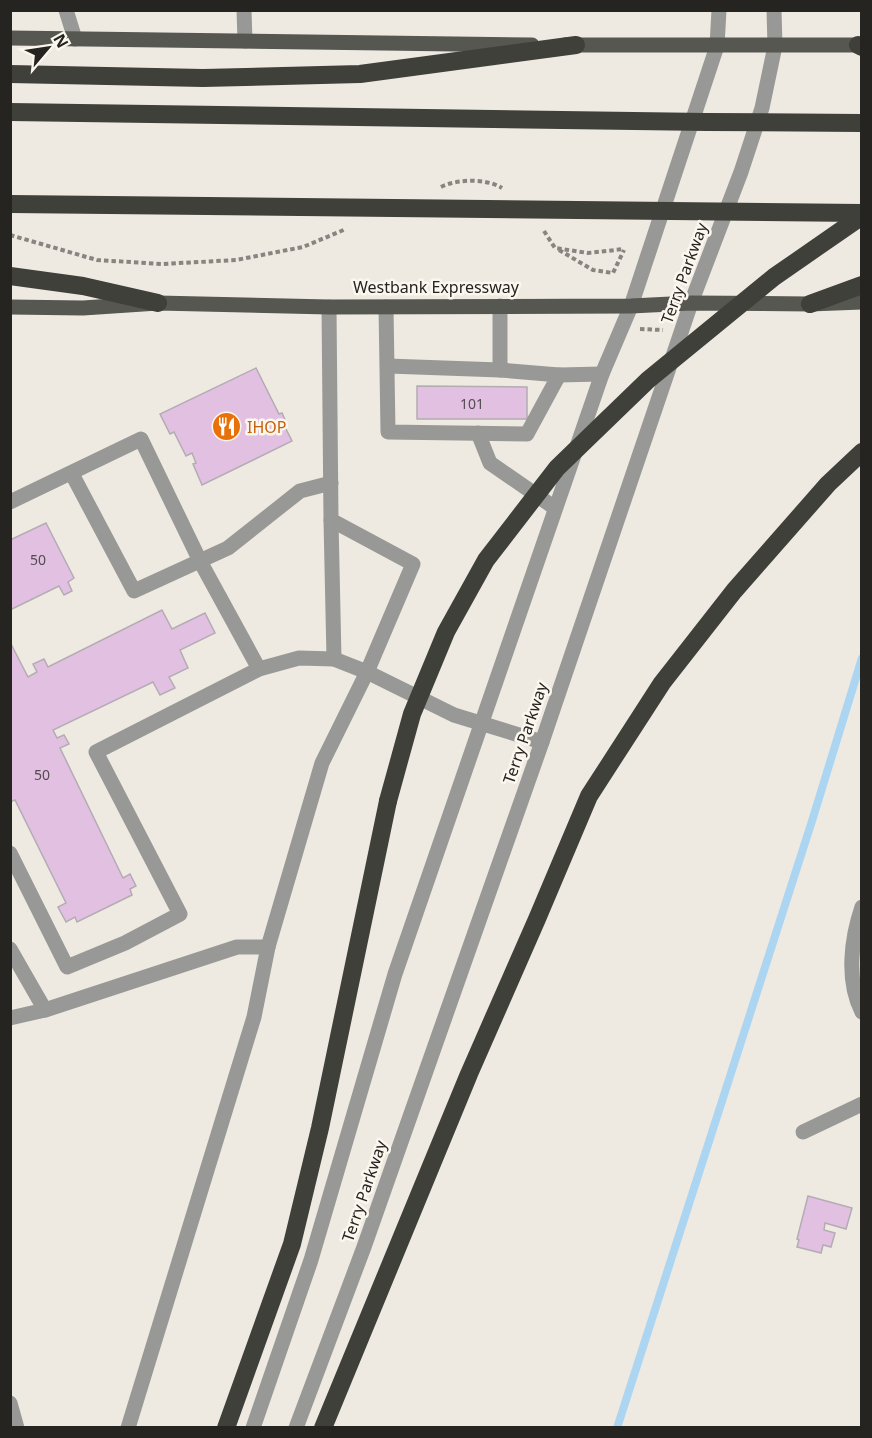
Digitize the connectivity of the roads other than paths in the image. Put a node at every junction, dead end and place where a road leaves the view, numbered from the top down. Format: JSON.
{"nodes":[{"id":1,"x":66,"y":10,"type":"edge"},
{"id":2,"x":244,"y":10,"type":"edge"},
{"id":3,"x":719,"y":10,"type":"edge"},
{"id":4,"x":774,"y":10,"type":"edge"},
{"id":5,"x":10,"y":38,"type":"edge"},
{"id":6,"x":75,"y":39,"type":"junction"},
{"id":7,"x":245,"y":41,"type":"junction"},
{"id":8,"x":576,"y":45,"type":"junction"},
{"id":9,"x":717,"y":46,"type":"junction"},
{"id":10,"x":775,"y":46,"type":"junction"},
{"id":11,"x":860,"y":46,"type":"edge"},
{"id":12,"x":10,"y":74,"type":"edge"},
{"id":13,"x":10,"y":112,"type":"edge"},
{"id":14,"x":861,"y":123,"type":"edge"},
{"id":15,"x":10,"y":204,"type":"edge"},
{"id":16,"x":861,"y":215,"type":"edge"},
{"id":17,"x":10,"y":276,"type":"edge"},
{"id":18,"x":861,"y":285,"type":"edge"},
{"id":19,"x":861,"y":302,"type":"edge"},
{"id":20,"x":158,"y":303,"type":"junction"},
{"id":21,"x":691,"y":303,"type":"junction"},
{"id":22,"x":810,"y":304,"type":"junction"},
{"id":23,"x":500,"y":306,"type":"junction"},
{"id":24,"x":631,"y":306,"type":"junction"},
{"id":25,"x":10,"y":307,"type":"edge"},
{"id":26,"x":329,"y":307,"type":"junction"},
{"id":27,"x":386,"y":307,"type":"junction"},
{"id":28,"x":388,"y":366,"type":"junction"},
{"id":29,"x":500,"y":370,"type":"junction"},
{"id":30,"x":602,"y":374,"type":"junction"},
{"id":31,"x":559,"y":375,"type":"junction"},
{"id":32,"x":478,"y":433,"type":"junction"},
{"id":33,"x":861,"y":452,"type":"edge"},
{"id":34,"x":72,"y":474,"type":"junction"},
{"id":35,"x":331,"y":483,"type":"junction"},
{"id":36,"x":10,"y":502,"type":"edge"},
{"id":37,"x":555,"y":508,"type":"junction"},
{"id":38,"x":331,"y":520,"type":"junction"},
{"id":39,"x":200,"y":561,"type":"junction"},
{"id":40,"x":334,"y":659,"type":"junction"},
{"id":41,"x":259,"y":669,"type":"junction"},
{"id":42,"x":367,"y":672,"type":"junction"},
{"id":43,"x":480,"y":722,"type":"junction"},
{"id":44,"x":542,"y":742,"type":"junction"},
{"id":45,"x":10,"y":853,"type":"edge"},
{"id":46,"x":861,"y":907,"type":"edge"},
{"id":47,"x":268,"y":947,"type":"junction"},
{"id":48,"x":10,"y":949,"type":"edge"},
{"id":49,"x":45,"y":1010,"type":"junction"},
{"id":50,"x":861,"y":1012,"type":"edge"},
{"id":51,"x":10,"y":1018,"type":"edge"},
{"id":52,"x":861,"y":1104,"type":"edge"},
{"id":53,"x":803,"y":1132,"type":"dead end"},
{"id":54,"x":10,"y":1403,"type":"edge"},
{"id":55,"x":17,"y":1428,"type":"edge"},
{"id":56,"x":128,"y":1428,"type":"edge"},
{"id":57,"x":226,"y":1428,"type":"edge"},
{"id":58,"x":254,"y":1428,"type":"edge"},
{"id":59,"x":296,"y":1428,"type":"edge"},
{"id":60,"x":323,"y":1428,"type":"edge"}],
"edges":[{"from":1,"to":6,"type":"street"},
{"from":2,"to":7,"type":"street"},
{"from":3,"to":9,"type":"street","name":"Terry Parkway"},
{"from":4,"to":10,"type":"street","name":"Terry Parkway"},
{"from":5,"to":6,"type":"main road"},
{"from":6,"to":7,"type":"main road"},
{"from":7,"to":8,"type":"main road"},
{"from":8,"to":9,"type":"main road"},
{"from":8,"to":12,"type":"highway"},
{"from":9,"to":10,"type":"main road"},
{"from":9,"to":24,"type":"street","name":"Terry Parkway"},
{"from":10,"to":11,"type":"main road"},
{"from":10,"to":21,"type":"street","name":"Terry Parkway"},
{"from":13,"to":14,"type":"highway","bridge":true},
{"from":15,"to":16,"type":"highway","bridge":true},
{"from":16,"to":57,"type":"highway","bridge":true},
{"from":17,"to":20,"type":"highway"},
{"from":18,"to":22,"type":"highway"},
{"from":19,"to":22,"type":"main road","name":"Westbank Expressway"},
{"from":20,"to":25,"type":"main road","name":"Westbank Expressway"},
{"from":20,"to":26,"type":"main road","name":"Westbank Expressway"},
{"from":21,"to":22,"type":"main road","name":"Westbank Expressway"},
{"from":21,"to":24,"type":"main road","name":"Westbank Expressway"},
{"from":21,"to":44,"type":"street","name":"Terry Parkway"},
{"from":23,"to":24,"type":"main road","name":"Westbank Expressway"},
{"from":23,"to":27,"type":"main road","name":"Westbank Expressway"},
{"from":23,"to":29,"type":"street"},
{"from":24,"to":30,"type":"street","name":"Terry Parkway"},
{"from":26,"to":27,"type":"main road","name":"Westbank Expressway"},
{"from":26,"to":35,"type":"street"},
{"from":27,"to":28,"type":"street"},
{"from":28,"to":29,"type":"street"},
{"from":28,"to":32,"type":"street"},
{"from":29,"to":31,"type":"street"},
{"from":30,"to":31,"type":"street"},
{"from":30,"to":37,"type":"street","name":"Terry Parkway"},
{"from":31,"to":32,"type":"street"},
{"from":32,"to":37,"type":"street"},
{"from":33,"to":60,"type":"highway"},
{"from":34,"to":36,"type":"street"},
{"from":34,"to":39,"type":"street"},
{"from":34,"to":39,"type":"street"},
{"from":35,"to":38,"type":"street"},
{"from":35,"to":39,"type":"street"},
{"from":37,"to":43,"type":"street","name":"Terry Parkway"},
{"from":38,"to":40,"type":"street"},
{"from":38,"to":42,"type":"street"},
{"from":39,"to":41,"type":"street"},
{"from":40,"to":41,"type":"street"},
{"from":40,"to":42,"type":"street"},
{"from":41,"to":45,"type":"street"},
{"from":42,"to":43,"type":"street"},
{"from":42,"to":47,"type":"street"},
{"from":43,"to":44,"type":"street"},
{"from":43,"to":58,"type":"street","name":"Terry Parkway"},
{"from":44,"to":59,"type":"street","name":"Terry Parkway"},
{"from":46,"to":50,"type":"street"},
{"from":47,"to":49,"type":"street"},
{"from":47,"to":56,"type":"street"},
{"from":48,"to":49,"type":"street"},
{"from":49,"to":51,"type":"street"},
{"from":52,"to":53,"type":"street"},
{"from":54,"to":55,"type":"street"}]}
